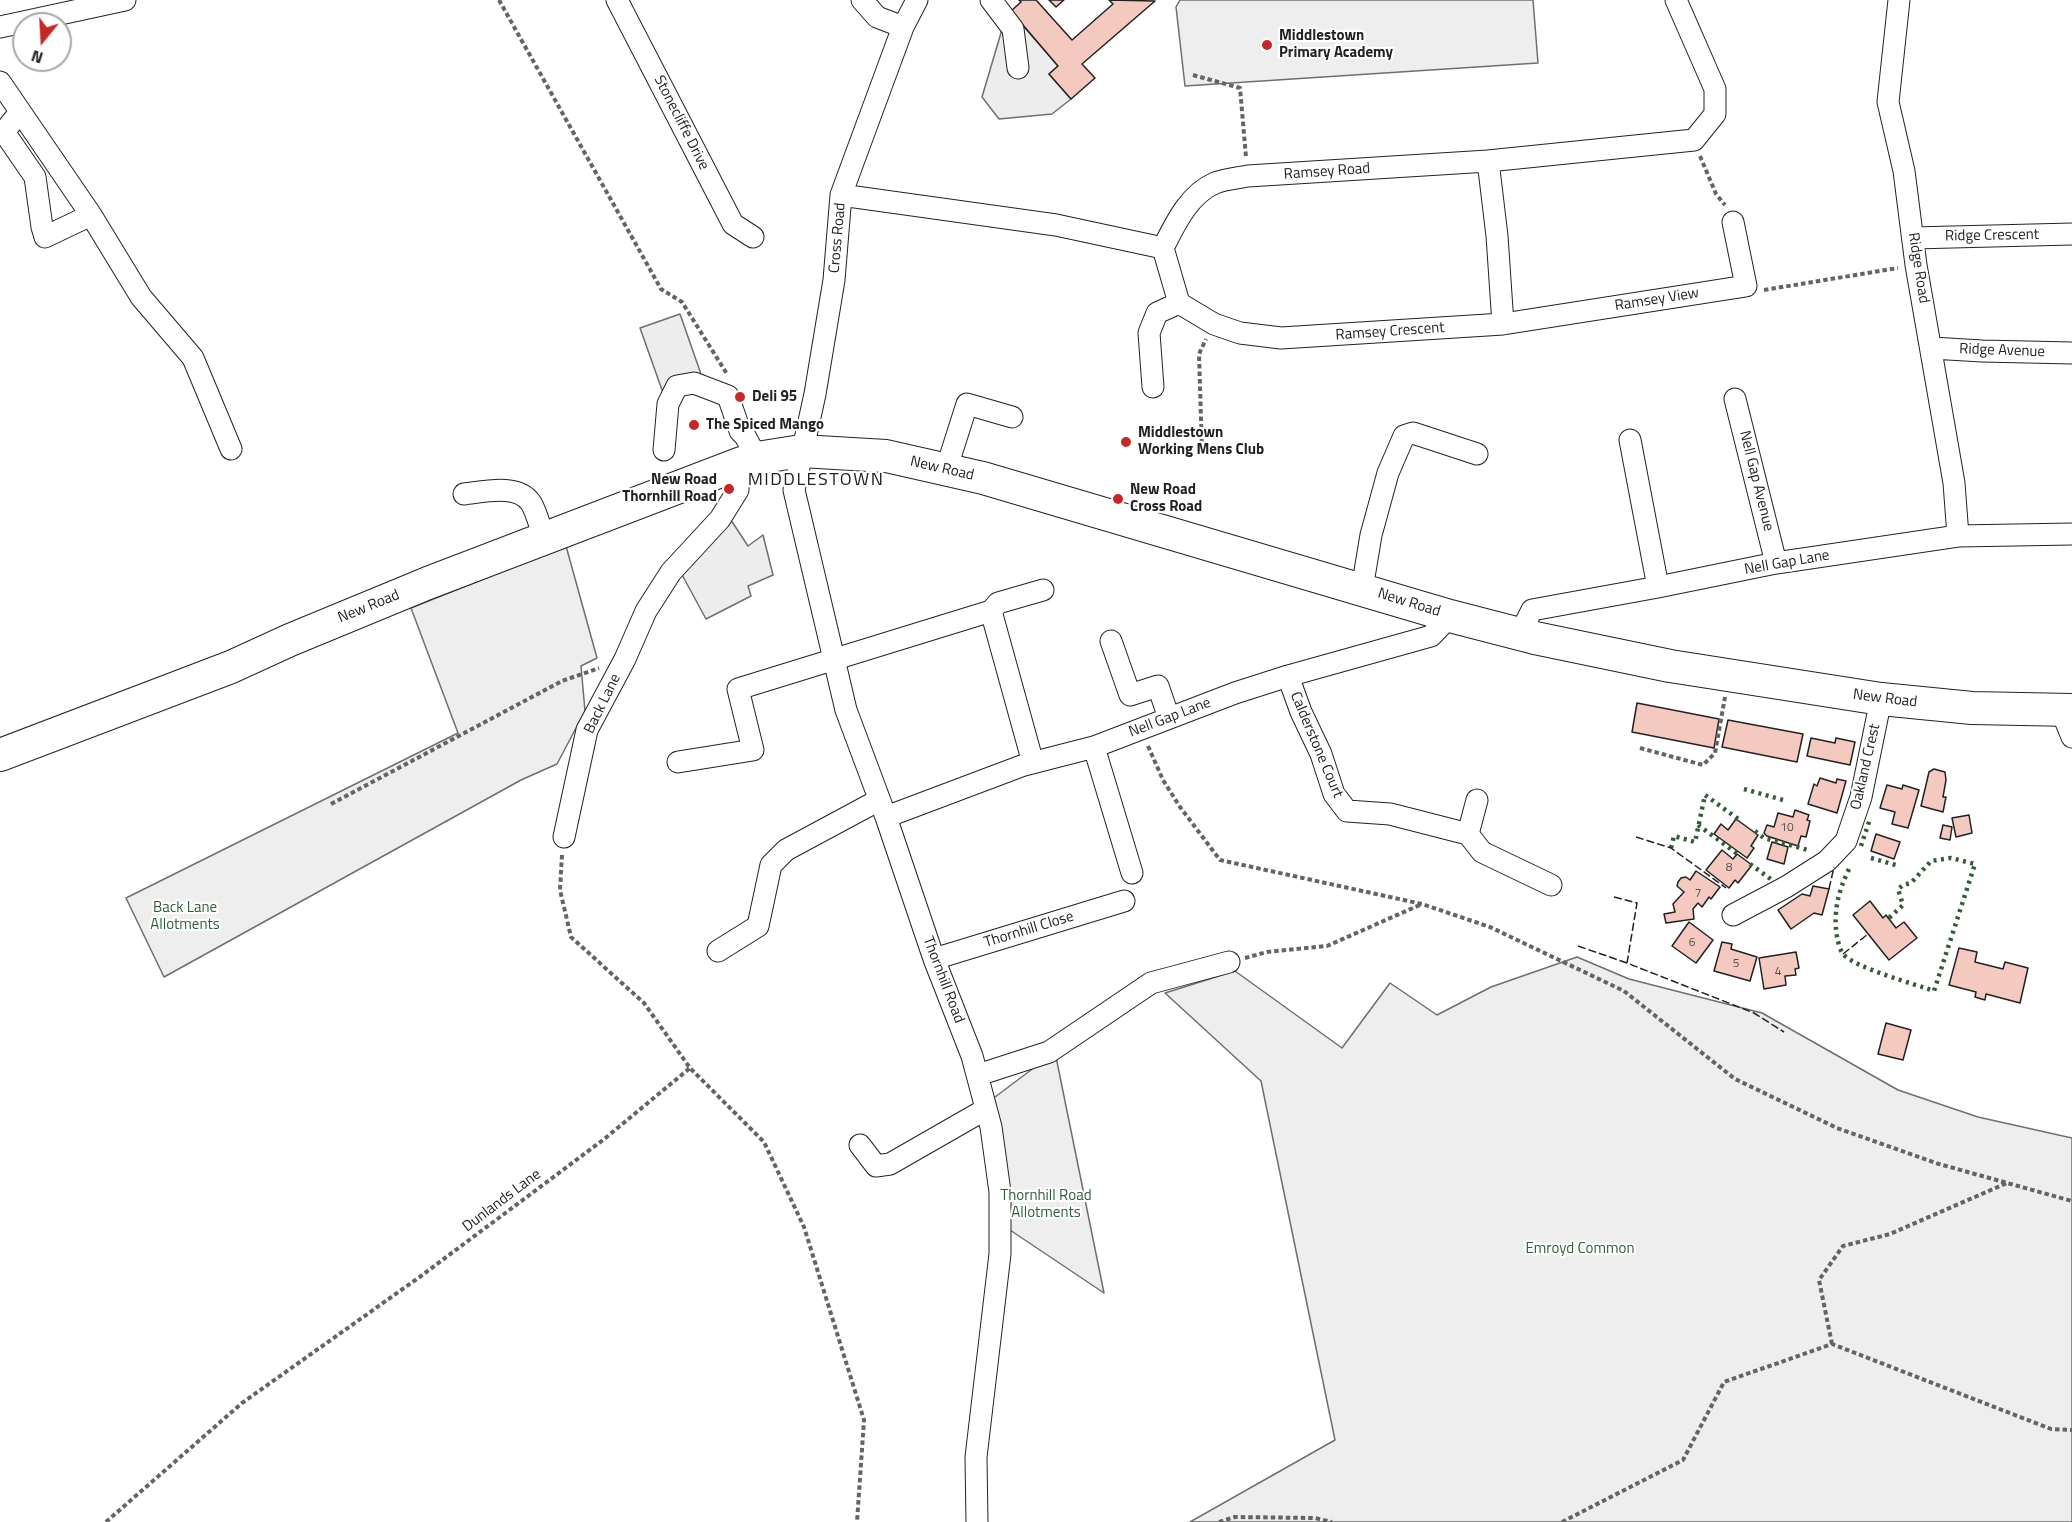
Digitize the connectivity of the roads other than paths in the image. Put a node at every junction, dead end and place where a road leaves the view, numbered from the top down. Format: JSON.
{"nodes":[{"id":1,"x":124,"y":0,"type":"edge"},
{"id":2,"x":617,"y":0,"type":"edge"},
{"id":3,"x":862,"y":0,"type":"edge"},
{"id":4,"x":917,"y":0,"type":"edge"},
{"id":5,"x":991,"y":0,"type":"edge"},
{"id":6,"x":1676,"y":0,"type":"edge"},
{"id":7,"x":1899,"y":0,"type":"edge"},
{"id":8,"x":0,"y":27,"type":"edge"},
{"id":9,"x":903,"y":27,"type":"junction"},
{"id":10,"x":1018,"y":68,"type":"dead end"},
{"id":11,"x":0,"y":82,"type":"edge"},
{"id":12,"x":20,"y":112,"type":"junction"},
{"id":13,"x":1488,"y":161,"type":"junction"},
{"id":14,"x":842,"y":195,"type":"junction"},
{"id":15,"x":92,"y":215,"type":"junction"},
{"id":16,"x":1733,"y":222,"type":"road end"},
{"id":17,"x":2072,"y":234,"type":"edge"},
{"id":18,"x":753,"y":237,"type":"dead end"},
{"id":19,"x":1913,"y":238,"type":"junction"},
{"id":20,"x":1163,"y":248,"type":"junction"},
{"id":21,"x":1179,"y":303,"type":"junction"},
{"id":22,"x":1503,"y":324,"type":"junction"},
{"id":23,"x":1932,"y":348,"type":"junction"},
{"id":24,"x":2072,"y":353,"type":"edge"},
{"id":25,"x":1153,"y":387,"type":"dead end"},
{"id":26,"x":1735,"y":399,"type":"dead end"},
{"id":27,"x":1012,"y":417,"type":"dead end"},
{"id":28,"x":1630,"y":440,"type":"dead end"},
{"id":29,"x":231,"y":449,"type":"dead end"},
{"id":30,"x":664,"y":450,"type":"dead end"},
{"id":31,"x":801,"y":451,"type":"junction"},
{"id":32,"x":1477,"y":454,"type":"dead end"},
{"id":33,"x":748,"y":461,"type":"junction"},
{"id":34,"x":946,"y":470,"type":"junction"},
{"id":35,"x":464,"y":494,"type":"dead end"},
{"id":36,"x":2072,"y":534,"type":"edge"},
{"id":37,"x":1958,"y":536,"type":"junction"},
{"id":38,"x":544,"y":538,"type":"junction"},
{"id":39,"x":1776,"y":563,"type":"junction"},
{"id":40,"x":1658,"y":587,"type":"junction"},
{"id":41,"x":1362,"y":589,"type":"junction"},
{"id":42,"x":1043,"y":590,"type":"dead end"},
{"id":43,"x":991,"y":610,"type":"junction"},
{"id":44,"x":1450,"y":616,"type":"junction"},
{"id":45,"x":1520,"y":634,"type":"junction"},
{"id":46,"x":1111,"y":640,"type":"dead end"},
{"id":47,"x":833,"y":659,"type":"junction"},
{"id":48,"x":1288,"y":675,"type":"junction"},
{"id":49,"x":1881,"y":699,"type":"junction"},
{"id":50,"x":1169,"y":718,"type":"junction"},
{"id":51,"x":2068,"y":719,"type":"edge"},
{"id":52,"x":1094,"y":747,"type":"junction"},
{"id":53,"x":0,"y":755,"type":"edge"},
{"id":54,"x":678,"y":762,"type":"dead end"},
{"id":55,"x":1032,"y":763,"type":"junction"},
{"id":56,"x":1477,"y":800,"type":"dead end"},
{"id":57,"x":882,"y":808,"type":"junction"},
{"id":58,"x":1468,"y":834,"type":"junction"},
{"id":59,"x":564,"y":837,"type":"road end"},
{"id":60,"x":1132,"y":873,"type":"dead end"},
{"id":61,"x":1551,"y":885,"type":"dead end"},
{"id":62,"x":1124,"y":901,"type":"dead end"},
{"id":63,"x":1733,"y":915,"type":"dead end"},
{"id":64,"x":718,"y":951,"type":"dead end"},
{"id":65,"x":934,"y":959,"type":"junction"},
{"id":66,"x":1229,"y":962,"type":"road end"},
{"id":67,"x":978,"y":1075,"type":"junction"},
{"id":68,"x":986,"y":1109,"type":"junction"},
{"id":69,"x":860,"y":1145,"type":"dead end"},
{"id":70,"x":977,"y":1522,"type":"edge"}],
"edges":[{"from":1,"to":8,"type":"street"},
{"from":2,"to":18,"type":"street","name":"Stonecliffe Drive"},
{"from":3,"to":9,"type":"street"},
{"from":4,"to":9,"type":"street","name":"Cross Road"},
{"from":5,"to":10,"type":"street"},
{"from":6,"to":13,"type":"street","name":"Ramsey Road"},
{"from":7,"to":19,"type":"street","name":"Ridge Road"},
{"from":9,"to":14,"type":"street","name":"Cross Road"},
{"from":11,"to":12,"type":"street"},
{"from":12,"to":15,"type":"street"},
{"from":12,"to":15,"type":"street"},
{"from":13,"to":20,"type":"street","name":"Ramsey Road"},
{"from":13,"to":22,"type":"street"},
{"from":14,"to":20,"type":"street"},
{"from":14,"to":31,"type":"street","name":"Cross Road"},
{"from":15,"to":29,"type":"street"},
{"from":16,"to":22,"type":"street","name":"Ramsey View"},
{"from":17,"to":19,"type":"street","name":"Ridge Crescent"},
{"from":19,"to":23,"type":"street","name":"Ridge Road"},
{"from":20,"to":21,"type":"street"},
{"from":21,"to":22,"type":"street","name":"Ramsey Crescent"},
{"from":21,"to":25,"type":"street"},
{"from":23,"to":24,"type":"street","name":"Ridge Avenue"},
{"from":23,"to":37,"type":"street","name":"Ridge Road"},
{"from":26,"to":39,"type":"street","name":"Nell Gap Avenue"},
{"from":27,"to":34,"type":"street"},
{"from":28,"to":40,"type":"street"},
{"from":30,"to":33,"type":"street"},
{"from":31,"to":33,"type":"highway","name":"New Road"},
{"from":31,"to":34,"type":"highway","name":"New Road"},
{"from":31,"to":47,"type":"street","name":"Thornhill Road"},
{"from":32,"to":41,"type":"street"},
{"from":33,"to":38,"type":"highway","name":"New Road"},
{"from":33,"to":59,"type":"street","name":"Back Lane"},
{"from":34,"to":41,"type":"highway","name":"New Road"},
{"from":35,"to":38,"type":"street"},
{"from":36,"to":37,"type":"street","name":"Nell Gap Lane"},
{"from":37,"to":39,"type":"street","name":"Nell Gap Lane"},
{"from":38,"to":53,"type":"highway","name":"New Road"},
{"from":39,"to":40,"type":"street","name":"Nell Gap Lane"},
{"from":40,"to":45,"type":"street","name":"Nell Gap Lane"},
{"from":41,"to":44,"type":"highway","name":"New Road"},
{"from":42,"to":43,"type":"street"},
{"from":43,"to":47,"type":"street"},
{"from":43,"to":55,"type":"street"},
{"from":44,"to":45,"type":"highway","name":"New Road"},
{"from":44,"to":48,"type":"street","name":"Nell Gap Lane"},
{"from":45,"to":49,"type":"highway","name":"New Road"},
{"from":46,"to":50,"type":"street"},
{"from":47,"to":54,"type":"street"},
{"from":47,"to":57,"type":"street","name":"Thornhill Road"},
{"from":48,"to":50,"type":"street","name":"Nell Gap Lane"},
{"from":48,"to":58,"type":"street","name":"Calderstone Court"},
{"from":49,"to":51,"type":"highway","name":"New Road"},
{"from":49,"to":63,"type":"street","name":"Oakland Crest"},
{"from":50,"to":52,"type":"street","name":"Nell Gap Lane"},
{"from":52,"to":55,"type":"street","name":"Nell Gap Lane"},
{"from":52,"to":60,"type":"street"},
{"from":55,"to":57,"type":"street","name":"Nell Gap Lane"},
{"from":56,"to":58,"type":"street"},
{"from":57,"to":64,"type":"street","name":"Nell Gap Lane"},
{"from":57,"to":65,"type":"street","name":"Thornhill Road"},
{"from":58,"to":61,"type":"street"},
{"from":62,"to":65,"type":"street","name":"Thornhill Close"},
{"from":65,"to":67,"type":"street","name":"Thornhill Road"},
{"from":66,"to":67,"type":"street"},
{"from":67,"to":68,"type":"street","name":"Thornhill Road"},
{"from":68,"to":69,"type":"street"},
{"from":68,"to":70,"type":"street","name":"Thornhill Road"}]}
